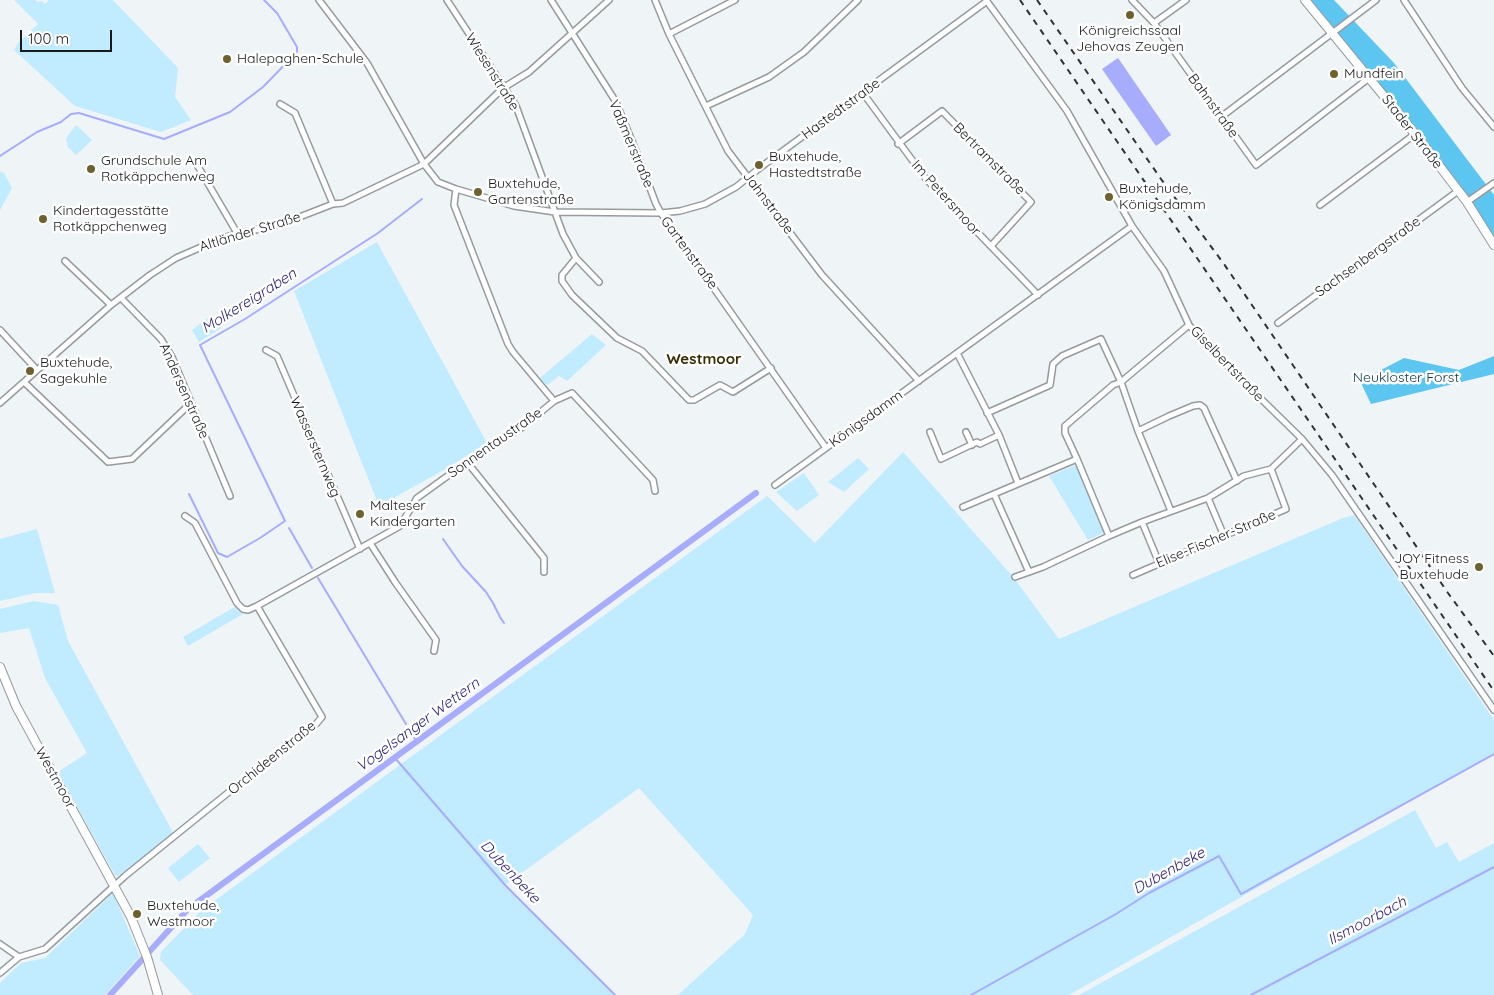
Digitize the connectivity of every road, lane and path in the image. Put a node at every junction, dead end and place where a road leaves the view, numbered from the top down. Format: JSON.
{"nodes":[{"id":1,"x":320,"y":0,"type":"edge"},
{"id":2,"x":447,"y":0,"type":"edge"},
{"id":3,"x":551,"y":0,"type":"edge"},
{"id":4,"x":609,"y":0,"type":"edge"},
{"id":5,"x":655,"y":0,"type":"edge"},
{"id":6,"x":734,"y":0,"type":"edge"},
{"id":7,"x":858,"y":0,"type":"edge"},
{"id":8,"x":1132,"y":0,"type":"edge"},
{"id":9,"x":1186,"y":0,"type":"edge"},
{"id":10,"x":1305,"y":0,"type":"edge"},
{"id":11,"x":1376,"y":0,"type":"edge"},
{"id":12,"x":1404,"y":0,"type":"edge"},
{"id":13,"x":987,"y":1,"type":"edge"},
{"id":14,"x":1154,"y":23,"type":"junction"},
{"id":15,"x":1332,"y":33,"type":"junction"},
{"id":16,"x":572,"y":34,"type":"junction"},
{"id":17,"x":669,"y":34,"type":"junction"},
{"id":18,"x":1370,"y":78,"type":"junction"},
{"id":19,"x":504,"y":88,"type":"junction"},
{"id":20,"x":863,"y":93,"type":"junction"},
{"id":21,"x":280,"y":104,"type":"dead end"},
{"id":22,"x":706,"y":106,"type":"junction"},
{"id":23,"x":1221,"y":117,"type":"junction"},
{"id":24,"x":1494,"y":127,"type":"edge"},
{"id":25,"x":1415,"y":134,"type":"junction"},
{"id":26,"x":898,"y":144,"type":"junction"},
{"id":27,"x":196,"y":163,"type":"dead end"},
{"id":28,"x":424,"y":164,"type":"junction"},
{"id":29,"x":749,"y":177,"type":"junction"},
{"id":30,"x":1494,"y":183,"type":"edge"},
{"id":31,"x":456,"y":189,"type":"junction"},
{"id":32,"x":1458,"y":191,"type":"junction"},
{"id":33,"x":1467,"y":202,"type":"junction"},
{"id":34,"x":333,"y":204,"type":"junction"},
{"id":35,"x":1320,"y":205,"type":"dead end"},
{"id":36,"x":555,"y":212,"type":"junction"},
{"id":37,"x":661,"y":213,"type":"junction"},
{"id":38,"x":1132,"y":226,"type":"junction"},
{"id":39,"x":237,"y":233,"type":"junction"},
{"id":40,"x":1494,"y":245,"type":"edge"},
{"id":41,"x":991,"y":246,"type":"junction"},
{"id":42,"x":576,"y":258,"type":"junction"},
{"id":43,"x":65,"y":261,"type":"dead end"},
{"id":44,"x":599,"y":282,"type":"dead end"},
{"id":45,"x":1038,"y":295,"type":"junction"},
{"id":46,"x":121,"y":298,"type":"junction"},
{"id":47,"x":111,"y":305,"type":"junction"},
{"id":48,"x":1278,"y":323,"type":"dead end"},
{"id":49,"x":1189,"y":324,"type":"junction"},
{"id":50,"x":0,"y":330,"type":"edge"},
{"id":51,"x":266,"y":350,"type":"dead end"},
{"id":52,"x":958,"y":353,"type":"junction"},
{"id":53,"x":770,"y":368,"type":"junction"},
{"id":54,"x":37,"y":370,"type":"junction"},
{"id":55,"x":919,"y":381,"type":"junction"},
{"id":56,"x":24,"y":382,"type":"junction"},
{"id":57,"x":1121,"y":382,"type":"junction"},
{"id":58,"x":554,"y":401,"type":"junction"},
{"id":59,"x":0,"y":403,"type":"edge"},
{"id":60,"x":191,"y":403,"type":"junction"},
{"id":61,"x":987,"y":412,"type":"junction"},
{"id":62,"x":1138,"y":431,"type":"junction"},
{"id":63,"x":930,"y":432,"type":"dead end"},
{"id":64,"x":966,"y":432,"type":"dead end"},
{"id":65,"x":999,"y":436,"type":"junction"},
{"id":66,"x":1302,"y":439,"type":"junction"},
{"id":67,"x":972,"y":445,"type":"junction"},
{"id":68,"x":826,"y":448,"type":"junction"},
{"id":69,"x":1077,"y":459,"type":"junction"},
{"id":70,"x":467,"y":462,"type":"junction"},
{"id":71,"x":1271,"y":469,"type":"junction"},
{"id":72,"x":1237,"y":481,"type":"junction"},
{"id":73,"x":1018,"y":483,"type":"junction"},
{"id":74,"x":775,"y":485,"type":"dead end"},
{"id":75,"x":655,"y":491,"type":"dead end"},
{"id":76,"x":994,"y":494,"type":"junction"},
{"id":77,"x":230,"y":496,"type":"dead end"},
{"id":78,"x":1208,"y":498,"type":"junction"},
{"id":79,"x":963,"y":507,"type":"dead end"},
{"id":80,"x":1171,"y":511,"type":"junction"},
{"id":81,"x":185,"y":516,"type":"dead end"},
{"id":82,"x":1142,"y":522,"type":"junction"},
{"id":83,"x":1110,"y":536,"type":"junction"},
{"id":84,"x":1224,"y":536,"type":"junction"},
{"id":85,"x":370,"y":543,"type":"junction"},
{"id":86,"x":360,"y":549,"type":"junction"},
{"id":87,"x":1159,"y":563,"type":"junction"},
{"id":88,"x":544,"y":572,"type":"dead end"},
{"id":89,"x":1029,"y":572,"type":"junction"},
{"id":90,"x":1133,"y":575,"type":"dead end"},
{"id":91,"x":1015,"y":577,"type":"dead end"},
{"id":92,"x":257,"y":606,"type":"junction"},
{"id":93,"x":434,"y":651,"type":"dead end"},
{"id":94,"x":0,"y":667,"type":"edge"},
{"id":95,"x":1494,"y":710,"type":"edge"},
{"id":96,"x":114,"y":887,"type":"junction"},
{"id":97,"x":0,"y":944,"type":"edge"},
{"id":98,"x":18,"y":957,"type":"junction"},
{"id":99,"x":0,"y":973,"type":"edge"},
{"id":100,"x":158,"y":995,"type":"edge"}],
"edges":[{"from":1,"to":28,"type":"street","name":"Gartenstraße"},
{"from":2,"to":19,"type":"street","name":"Wiesenstraße"},
{"from":3,"to":16,"type":"street","name":"Vaßmerstraße"},
{"from":4,"to":16,"type":"street","name":"Altländer Straße"},
{"from":5,"to":17,"type":"street","name":"Jahnstraße"},
{"from":6,"to":17,"type":"street"},
{"from":7,"to":22,"type":"street"},
{"from":8,"to":14,"type":"street","name":"Bahnstraße"},
{"from":9,"to":14,"type":"street"},
{"from":10,"to":15,"type":"street","name":"Stader Straße"},
{"from":11,"to":15,"type":"street"},
{"from":12,"to":24,"type":"street"},
{"from":13,"to":20,"type":"street","name":"Hastedtstraße"},
{"from":13,"to":38,"type":"street","name":"Giselbertstraße"},
{"from":14,"to":23,"type":"street","name":"Bahnstraße"},
{"from":15,"to":18,"type":"street","name":"Stader Straße"},
{"from":15,"to":23,"type":"street"},
{"from":16,"to":19,"type":"street","name":"Altländer Straße"},
{"from":16,"to":37,"type":"street","name":"Vaßmerstraße"},
{"from":17,"to":22,"type":"street","name":"Jahnstraße"},
{"from":18,"to":23,"type":"street","name":"Bahnstraße"},
{"from":18,"to":25,"type":"street","name":"Stader Straße"},
{"from":19,"to":28,"type":"street","name":"Altländer Straße"},
{"from":19,"to":36,"type":"street","name":"Wiesenstraße"},
{"from":20,"to":26,"type":"street","name":"Im Petersmoor"},
{"from":20,"to":29,"type":"street","name":"Hastedtstraße"},
{"from":21,"to":34,"type":"street"},
{"from":22,"to":29,"type":"street","name":"Jahnstraße"},
{"from":25,"to":32,"type":"street","name":"Stader Straße"},
{"from":25,"to":35,"type":"street"},
{"from":26,"to":41,"type":"street","name":"Im Petersmoor"},
{"from":26,"to":41,"type":"street","name":"Bertramstraße"},
{"from":27,"to":39,"type":"street"},
{"from":28,"to":31,"type":"street","name":"Gartenstraße"},
{"from":28,"to":34,"type":"street","name":"Altländer Straße"},
{"from":29,"to":37,"type":"street","name":"Hastedtstraße"},
{"from":29,"to":55,"type":"street","name":"Jahnstraße"},
{"from":30,"to":33,"type":"street"},
{"from":31,"to":36,"type":"street","name":"Gartenstraße"},
{"from":31,"to":58,"type":"street","name":"Sonnentaustraße"},
{"from":32,"to":33,"type":"street","name":"Stader Straße"},
{"from":32,"to":48,"type":"street","name":"Sachsenbergstraße"},
{"from":33,"to":40,"type":"street","name":"Stader Straße"},
{"from":34,"to":39,"type":"street","name":"Altländer Straße"},
{"from":36,"to":37,"type":"street","name":"Gartenstraße"},
{"from":36,"to":42,"type":"street","name":"Wiesenstraße"},
{"from":37,"to":53,"type":"street","name":"Gartenstraße"},
{"from":38,"to":45,"type":"street","name":"Königsdamm"},
{"from":38,"to":49,"type":"street","name":"Giselbertstraße"},
{"from":39,"to":46,"type":"street","name":"Altländer Straße"},
{"from":41,"to":45,"type":"street","name":"Im Petersmoor"},
{"from":42,"to":44,"type":"street","name":"Wiesenstraße"},
{"from":42,"to":53,"type":"street"},
{"from":43,"to":47,"type":"street"},
{"from":45,"to":52,"type":"street","name":"Königsdamm"},
{"from":46,"to":47,"type":"street","name":"Altländer Straße"},
{"from":46,"to":60,"type":"street","name":"Andersenstraße"},
{"from":47,"to":54,"type":"street","name":"Altländer Straße"},
{"from":49,"to":57,"type":"street"},
{"from":49,"to":66,"type":"street","name":"Giselbertstraße"},
{"from":50,"to":54,"type":"street"},
{"from":51,"to":86,"type":"street","name":"Wassersternweg"},
{"from":52,"to":55,"type":"street","name":"Königsdamm"},
{"from":52,"to":61,"type":"street"},
{"from":53,"to":68,"type":"street","name":"Gartenstraße"},
{"from":54,"to":56,"type":"street","name":"Altländer Straße"},
{"from":55,"to":68,"type":"street","name":"Königsdamm"},
{"from":56,"to":59,"type":"street","name":"Altländer Straße"},
{"from":56,"to":60,"type":"street"},
{"from":57,"to":61,"type":"street"},
{"from":57,"to":62,"type":"street"},
{"from":57,"to":69,"type":"street"},
{"from":58,"to":70,"type":"street","name":"Sonnentaustraße"},
{"from":58,"to":75,"type":"street"},
{"from":60,"to":77,"type":"street","name":"Andersenstraße"},
{"from":61,"to":65,"type":"street"},
{"from":62,"to":72,"type":"street"},
{"from":62,"to":80,"type":"street"},
{"from":63,"to":67,"type":"street"},
{"from":64,"to":67,"type":"street"},
{"from":65,"to":67,"type":"street"},
{"from":65,"to":73,"type":"street"},
{"from":66,"to":71,"type":"street"},
{"from":66,"to":95,"type":"street","name":"Giselbertstraße"},
{"from":68,"to":74,"type":"street","name":"Königsdamm"},
{"from":69,"to":73,"type":"street"},
{"from":69,"to":83,"type":"street"},
{"from":70,"to":85,"type":"street","name":"Sonnentaustraße"},
{"from":70,"to":88,"type":"street"},
{"from":71,"to":72,"type":"street"},
{"from":71,"to":84,"type":"street","name":"Elise-Fischer-Straße"},
{"from":72,"to":78,"type":"street"},
{"from":73,"to":76,"type":"street"},
{"from":76,"to":79,"type":"street"},
{"from":76,"to":89,"type":"street"},
{"from":78,"to":80,"type":"street"},
{"from":78,"to":84,"type":"street"},
{"from":80,"to":82,"type":"street"},
{"from":81,"to":92,"type":"street"},
{"from":82,"to":83,"type":"street"},
{"from":82,"to":87,"type":"street"},
{"from":83,"to":89,"type":"street"},
{"from":84,"to":87,"type":"street","name":"Elise-Fischer-Straße"},
{"from":85,"to":86,"type":"street"},
{"from":85,"to":93,"type":"street"},
{"from":86,"to":92,"type":"street"},
{"from":87,"to":90,"type":"street","name":"Elise-Fischer-Straße"},
{"from":89,"to":91,"type":"street"},
{"from":92,"to":96,"type":"street","name":"Orchideenstraße"},
{"from":94,"to":96,"type":"street","name":"Westmoor"},
{"from":96,"to":98,"type":"street"},
{"from":96,"to":100,"type":"street","name":"Westmoor"},
{"from":97,"to":98,"type":"street"},
{"from":98,"to":99,"type":"street"}]}
